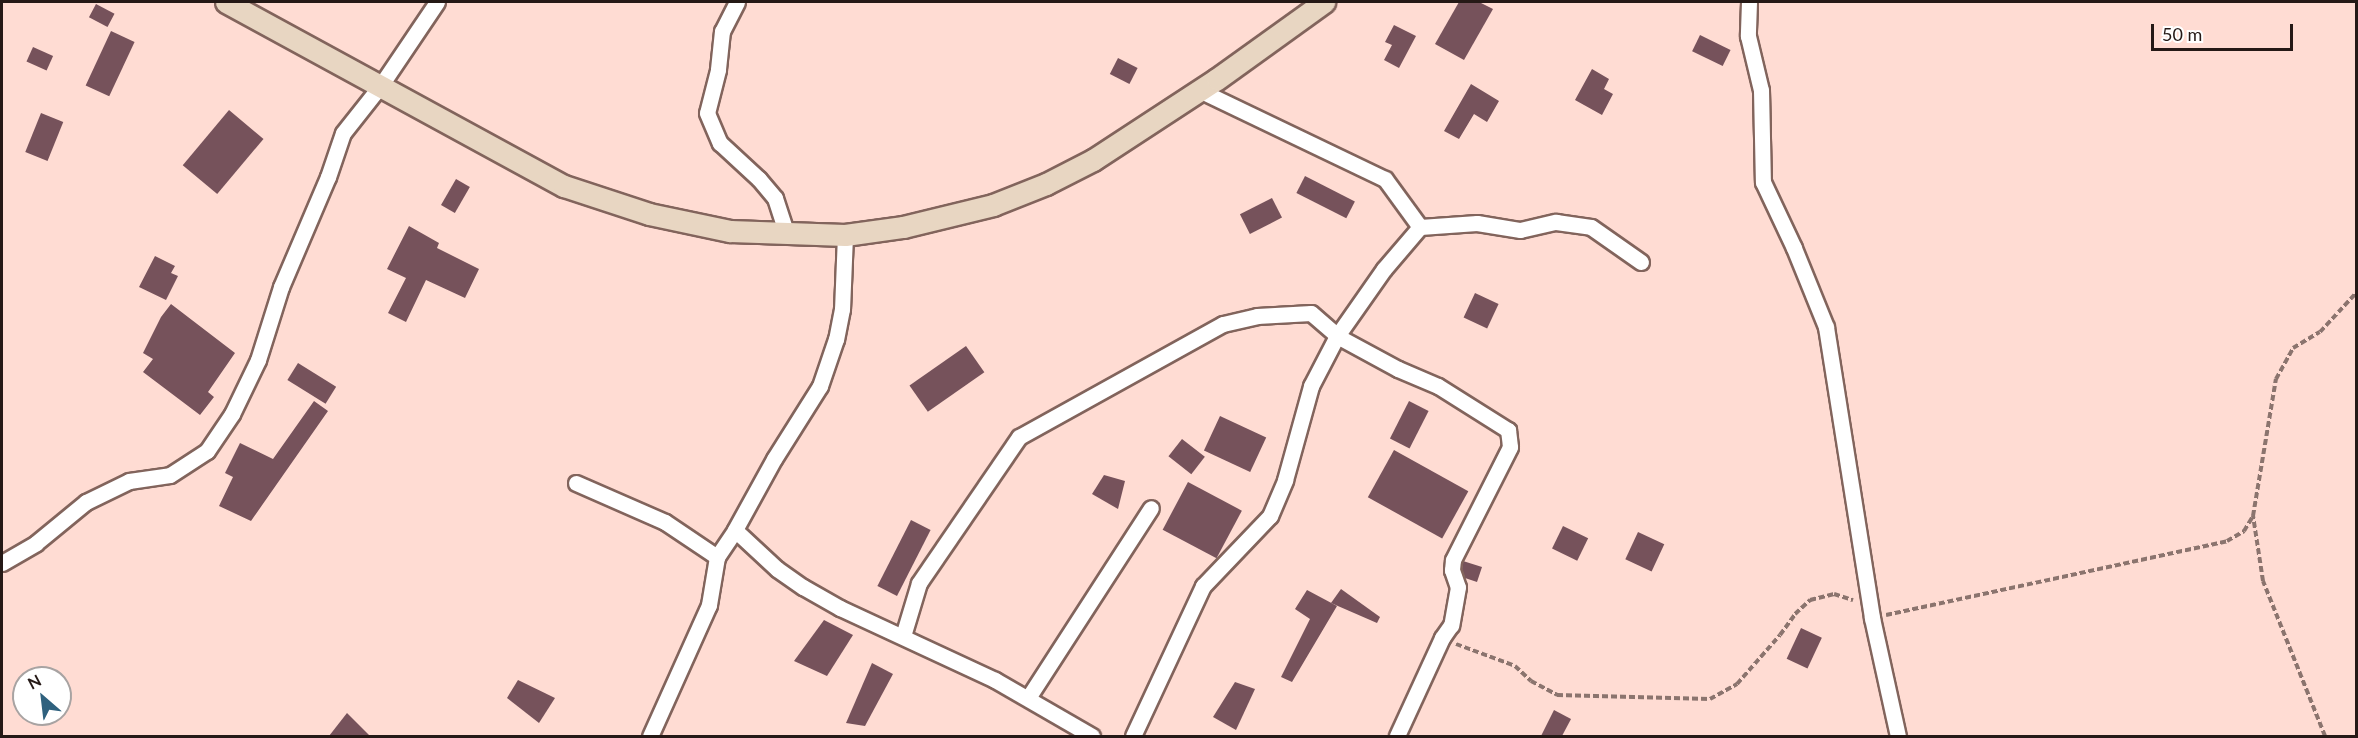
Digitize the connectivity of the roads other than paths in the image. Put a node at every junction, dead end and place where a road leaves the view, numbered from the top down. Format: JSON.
{"nodes":[{"id":1,"x":226,"y":2,"type":"edge"},
{"id":2,"x":437,"y":2,"type":"edge"},
{"id":3,"x":737,"y":2,"type":"edge"},
{"id":4,"x":1324,"y":2,"type":"edge"},
{"id":5,"x":1749,"y":2,"type":"edge"},
{"id":6,"x":381,"y":85,"type":"junction"},
{"id":7,"x":1198,"y":90,"type":"junction"},
{"id":8,"x":1420,"y":227,"type":"junction"},
{"id":9,"x":787,"y":234,"type":"junction"},
{"id":10,"x":844,"y":235,"type":"junction"},
{"id":11,"x":1641,"y":262,"type":"dead end"},
{"id":12,"x":1337,"y":336,"type":"junction"},
{"id":13,"x":576,"y":483,"type":"dead end"},
{"id":14,"x":1151,"y":507,"type":"dead end"},
{"id":15,"x":735,"y":530,"type":"junction"},
{"id":16,"x":717,"y":557,"type":"junction"},
{"id":17,"x":2,"y":562,"type":"edge"},
{"id":18,"x":903,"y":636,"type":"junction"},
{"id":19,"x":1028,"y":698,"type":"junction"},
{"id":20,"x":653,"y":735,"type":"edge"},
{"id":21,"x":1092,"y":736,"type":"edge"},
{"id":22,"x":1133,"y":736,"type":"edge"},
{"id":23,"x":1397,"y":736,"type":"edge"},
{"id":24,"x":1898,"y":736,"type":"edge"}],
"edges":[{"from":1,"to":6,"type":"main road"},
{"from":2,"to":6,"type":"street"},
{"from":3,"to":9,"type":"street"},
{"from":4,"to":7,"type":"main road"},
{"from":5,"to":24,"type":"street"},
{"from":6,"to":9,"type":"main road"},
{"from":6,"to":17,"type":"street"},
{"from":7,"to":8,"type":"street"},
{"from":7,"to":10,"type":"main road"},
{"from":8,"to":11,"type":"street"},
{"from":8,"to":12,"type":"street"},
{"from":9,"to":10,"type":"main road"},
{"from":10,"to":15,"type":"street"},
{"from":12,"to":18,"type":"street"},
{"from":12,"to":22,"type":"street"},
{"from":12,"to":23,"type":"street"},
{"from":13,"to":16,"type":"street"},
{"from":14,"to":19,"type":"street"},
{"from":15,"to":16,"type":"street"},
{"from":15,"to":18,"type":"street"},
{"from":16,"to":20,"type":"street"},
{"from":18,"to":19,"type":"street"},
{"from":19,"to":21,"type":"street"}]}
